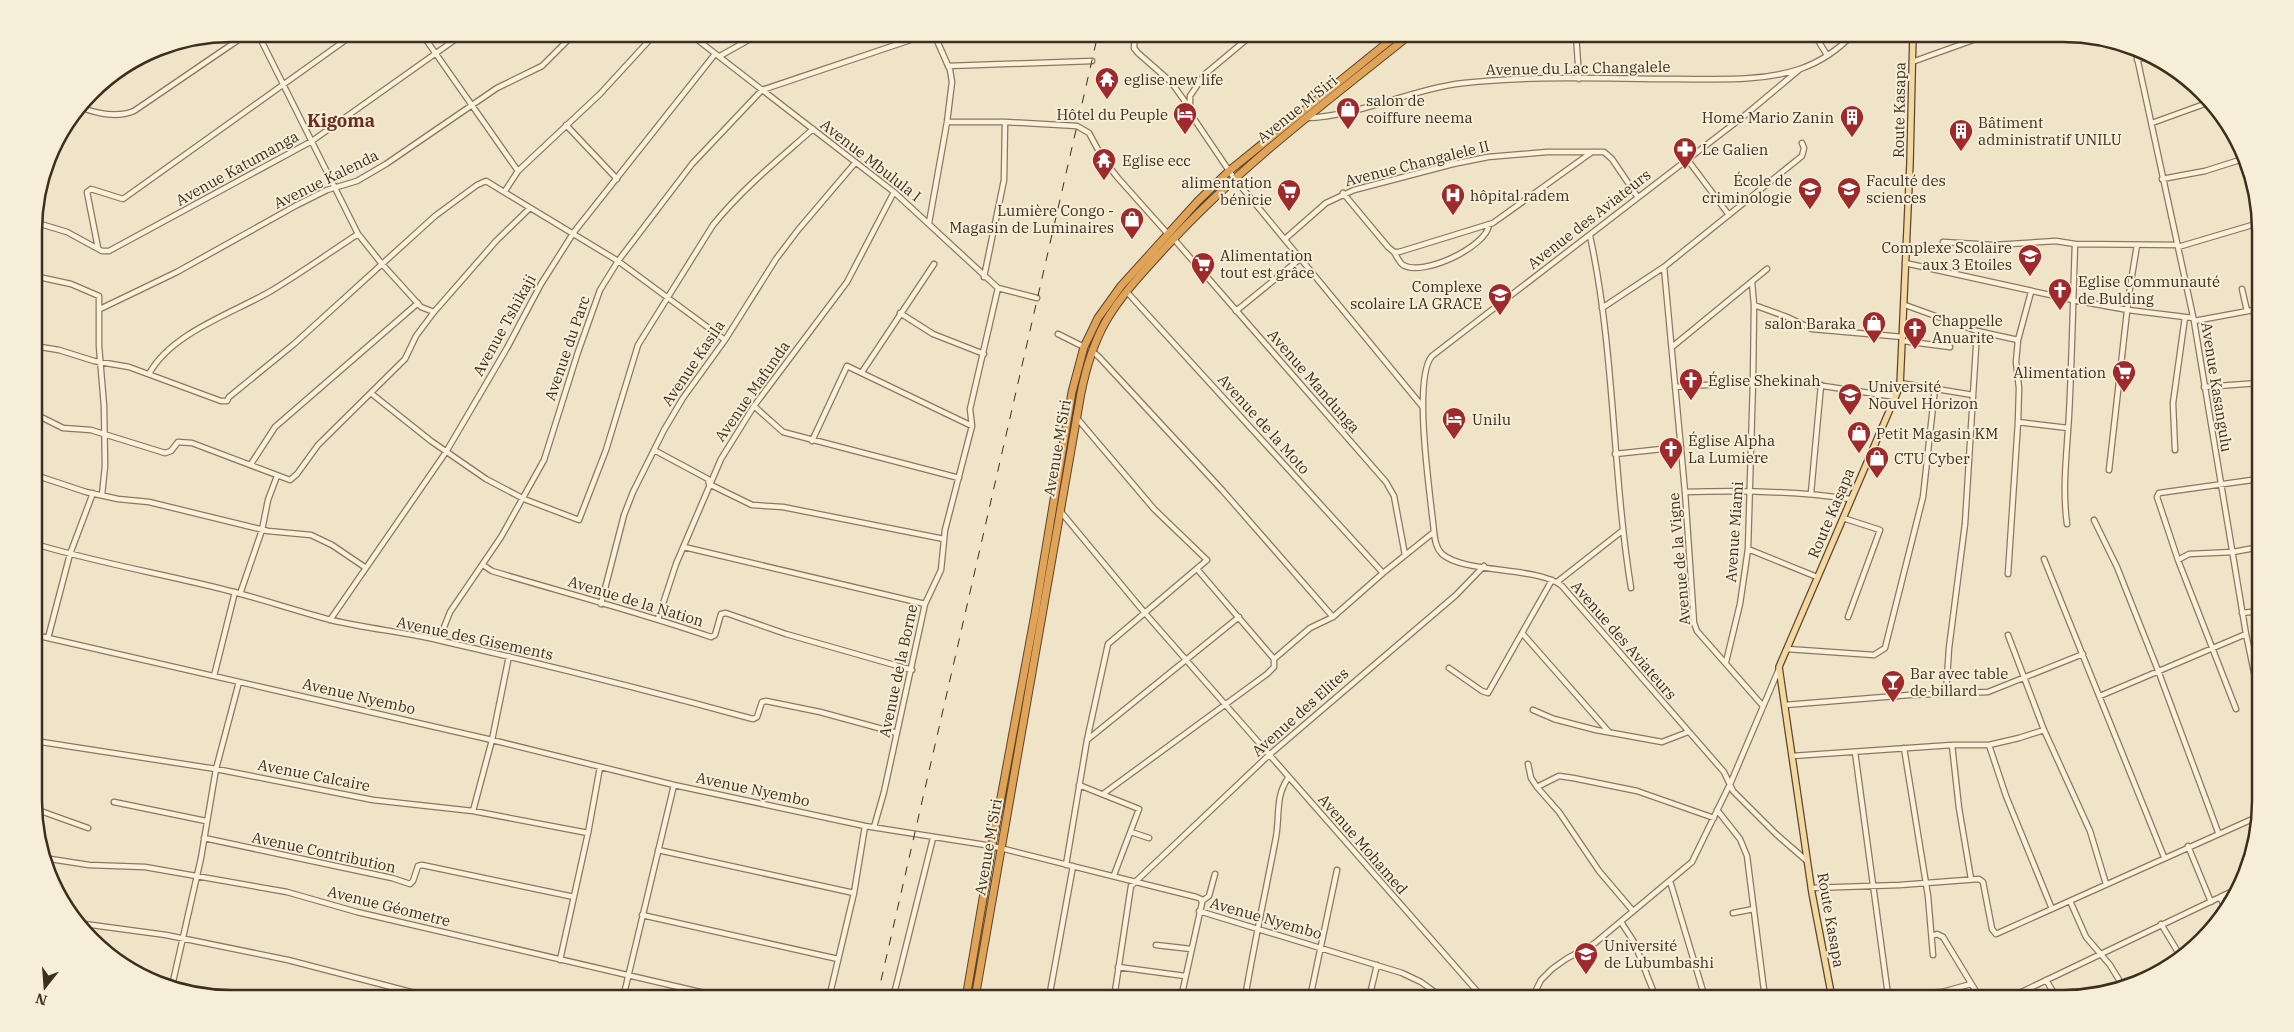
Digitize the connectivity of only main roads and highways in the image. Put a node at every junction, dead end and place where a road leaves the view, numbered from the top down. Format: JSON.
{"nodes":[{"id":1,"x":1388,"y":42,"type":"edge"},
{"id":2,"x":1401,"y":42,"type":"edge"},
{"id":3,"x":1913,"y":42,"type":"edge"},
{"id":4,"x":1170,"y":236,"type":"junction"},
{"id":5,"x":1072,"y":392,"type":"junction"},
{"id":6,"x":1080,"y":393,"type":"junction"},
{"id":7,"x":967,"y":990,"type":"edge"},
{"id":8,"x":977,"y":990,"type":"edge"},
{"id":9,"x":1830,"y":990,"type":"edge"}],
"edges":[{"from":1,"to":4,"type":"highway","name":"Avenue M'Siri"},
{"from":2,"to":4,"type":"highway","name":"Avenue M'Siri"},
{"from":3,"to":9,"type":"main road","name":"Route Kasapa"},
{"from":4,"to":5,"type":"highway","name":"Avenue M'Siri"},
{"from":4,"to":6,"type":"highway","name":"Avenue M'Siri"},
{"from":5,"to":6,"type":"highway"},
{"from":5,"to":7,"type":"highway","name":"Avenue M'Siri"},
{"from":6,"to":8,"type":"highway","name":"Avenue M'Siri"}]}
